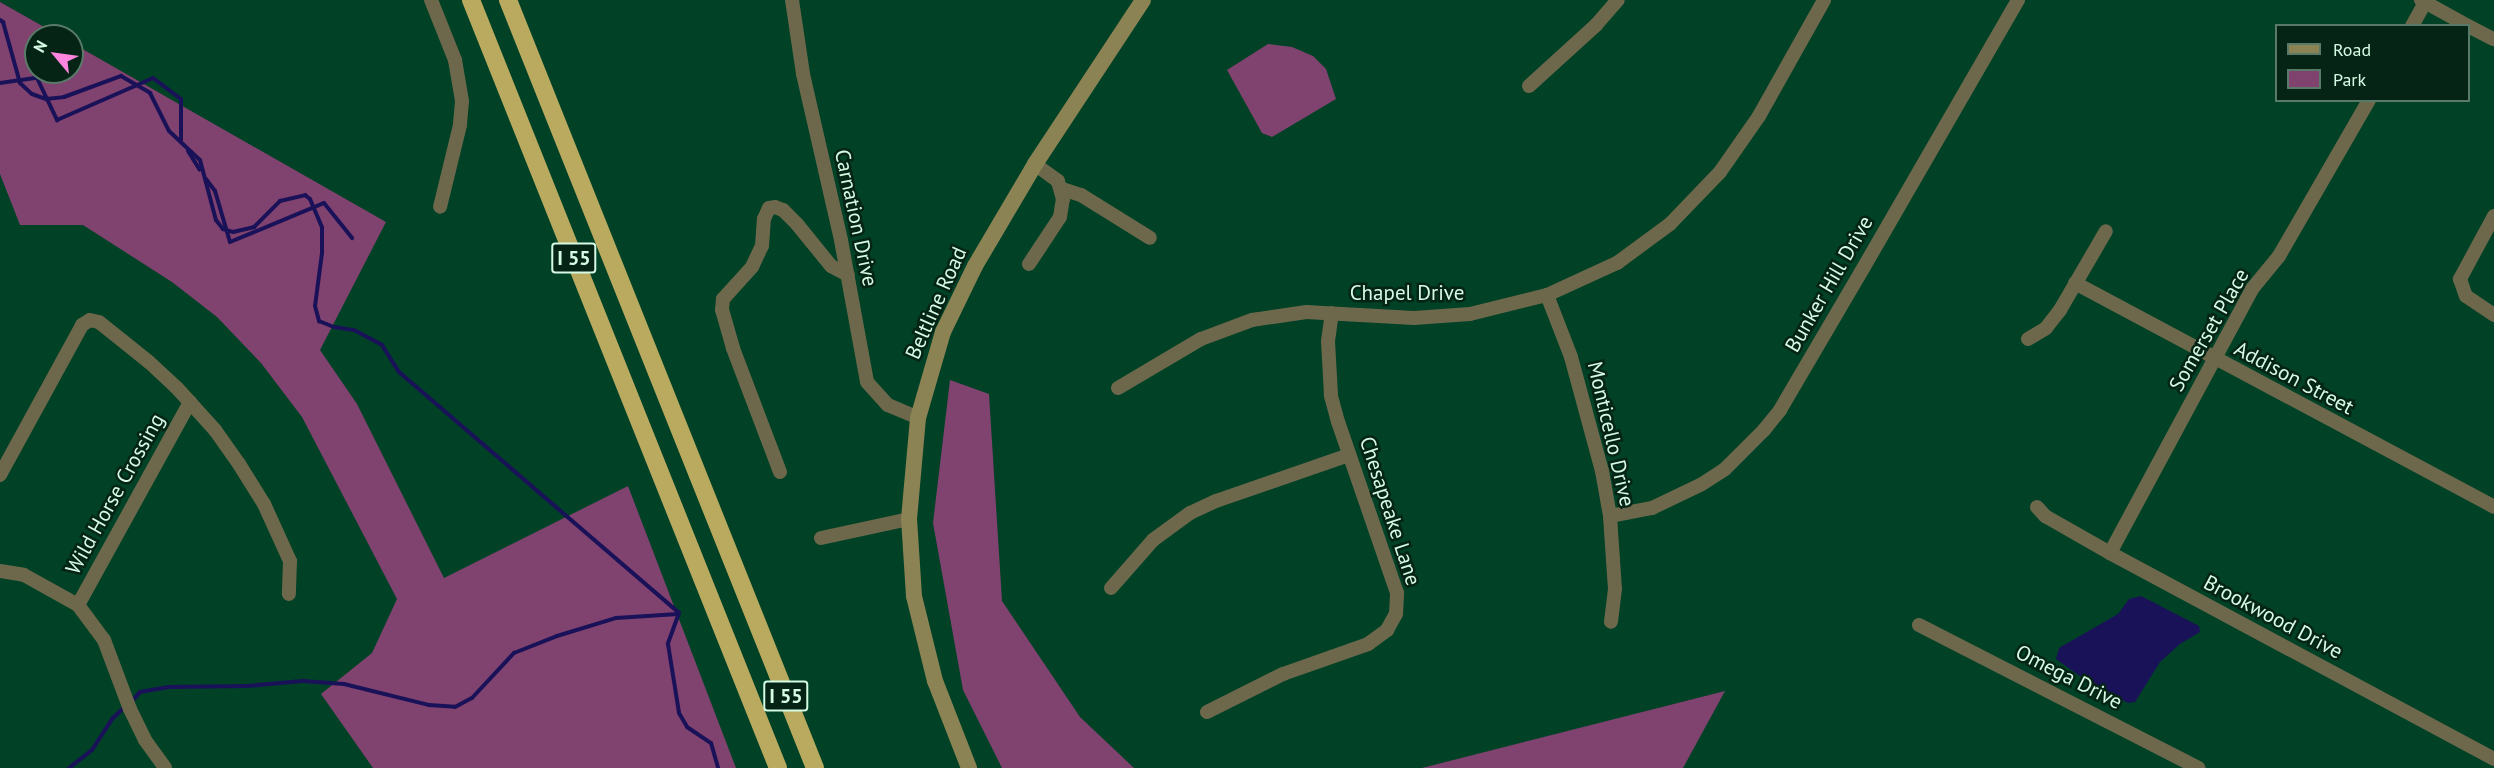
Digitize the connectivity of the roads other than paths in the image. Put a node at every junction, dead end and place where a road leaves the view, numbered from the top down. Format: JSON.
{"nodes":[{"id":1,"x":431,"y":0,"type":"edge"},
{"id":2,"x":471,"y":0,"type":"edge"},
{"id":3,"x":508,"y":0,"type":"edge"},
{"id":4,"x":792,"y":0,"type":"edge"},
{"id":5,"x":1143,"y":0,"type":"edge"},
{"id":6,"x":1618,"y":0,"type":"edge"},
{"id":7,"x":1824,"y":0,"type":"edge"},
{"id":8,"x":2018,"y":0,"type":"edge"},
{"id":9,"x":2423,"y":1,"type":"edge"},
{"id":10,"x":2413,"y":24,"type":"edge"},
{"id":11,"x":2464,"y":24,"type":"edge"},
{"id":12,"x":2470,"y":27,"type":"edge"},
{"id":13,"x":2494,"y":39,"type":"edge"},
{"id":14,"x":1529,"y":86,"type":"dead end"},
{"id":15,"x":2368,"y":102,"type":"edge"},
{"id":16,"x":1035,"y":164,"type":"junction"},
{"id":17,"x":1062,"y":189,"type":"junction"},
{"id":18,"x":440,"y":207,"type":"dead end"},
{"id":19,"x":2494,"y":216,"type":"edge"},
{"id":20,"x":2106,"y":231,"type":"dead end"},
{"id":21,"x":1150,"y":238,"type":"dead end"},
{"id":22,"x":1029,"y":264,"type":"dead end"},
{"id":23,"x":848,"y":275,"type":"junction"},
{"id":24,"x":2075,"y":283,"type":"junction"},
{"id":25,"x":1547,"y":295,"type":"junction"},
{"id":26,"x":1332,"y":314,"type":"junction"},
{"id":27,"x":2494,"y":315,"type":"edge"},
{"id":28,"x":2028,"y":339,"type":"dead end"},
{"id":29,"x":2214,"y":359,"type":"junction"},
{"id":30,"x":1118,"y":388,"type":"dead end"},
{"id":31,"x":190,"y":402,"type":"junction"},
{"id":32,"x":918,"y":418,"type":"junction"},
{"id":33,"x":1349,"y":455,"type":"junction"},
{"id":34,"x":780,"y":472,"type":"dead end"},
{"id":35,"x":0,"y":475,"type":"edge"},
{"id":36,"x":2037,"y":507,"type":"dead end"},
{"id":37,"x":2494,"y":507,"type":"edge"},
{"id":38,"x":1610,"y":516,"type":"junction"},
{"id":39,"x":909,"y":519,"type":"junction"},
{"id":40,"x":821,"y":538,"type":"dead end"},
{"id":41,"x":2110,"y":553,"type":"junction"},
{"id":42,"x":0,"y":571,"type":"edge"},
{"id":43,"x":1111,"y":588,"type":"dead end"},
{"id":44,"x":289,"y":594,"type":"dead end"},
{"id":45,"x":78,"y":605,"type":"junction"},
{"id":46,"x":1611,"y":622,"type":"dead end"},
{"id":47,"x":1919,"y":626,"type":"dead end"},
{"id":48,"x":1207,"y":712,"type":"dead end"},
{"id":49,"x":2494,"y":759,"type":"edge"},
{"id":50,"x":165,"y":768,"type":"edge"},
{"id":51,"x":778,"y":768,"type":"edge"},
{"id":52,"x":815,"y":768,"type":"edge"},
{"id":53,"x":969,"y":768,"type":"edge"},
{"id":54,"x":2199,"y":768,"type":"edge"}],
"edges":[{"from":1,"to":18,"type":"street"},
{"from":2,"to":51,"type":"highway","number":"I 55"},
{"from":3,"to":52,"type":"highway","number":"I 55"},
{"from":4,"to":23,"type":"street","name":"Carnation Drive"},
{"from":5,"to":16,"type":"main road","name":"Beltline Road"},
{"from":6,"to":14,"type":"street"},
{"from":7,"to":25,"type":"street","name":"Chapel Drive"},
{"from":8,"to":38,"type":"street","name":"Bunker Hill Drive"},
{"from":9,"to":10,"type":"street"},
{"from":9,"to":11,"type":"street"},
{"from":12,"to":13,"type":"street"},
{"from":15,"to":29,"type":"street","name":"Somerset Place"},
{"from":16,"to":17,"type":"street"},
{"from":16,"to":32,"type":"main road","name":"Beltline Road"},
{"from":17,"to":21,"type":"street"},
{"from":17,"to":22,"type":"street"},
{"from":19,"to":27,"type":"street"},
{"from":20,"to":24,"type":"street"},
{"from":23,"to":32,"type":"street","name":"Carnation Drive"},
{"from":23,"to":34,"type":"street"},
{"from":24,"to":28,"type":"street"},
{"from":24,"to":29,"type":"street","name":"Addison Street"},
{"from":25,"to":26,"type":"street","name":"Chapel Drive"},
{"from":25,"to":38,"type":"street","name":"Monticello Drive"},
{"from":26,"to":30,"type":"street","name":"Chapel Drive"},
{"from":26,"to":33,"type":"street","name":"Chesapeake Lane"},
{"from":29,"to":37,"type":"street","name":"Addison Street"},
{"from":29,"to":41,"type":"street","name":"Somerset Place"},
{"from":31,"to":35,"type":"street"},
{"from":31,"to":44,"type":"street"},
{"from":31,"to":45,"type":"street","name":"Wild Horse Crossing"},
{"from":32,"to":39,"type":"main road","name":"Beltline Road"},
{"from":33,"to":43,"type":"street"},
{"from":33,"to":48,"type":"street","name":"Chesapeake Lane"},
{"from":36,"to":41,"type":"street","name":"Brookwood Drive"},
{"from":38,"to":46,"type":"street","name":"Monticello Drive"},
{"from":39,"to":40,"type":"street"},
{"from":39,"to":53,"type":"main road","name":"Beltline Road"},
{"from":41,"to":49,"type":"street","name":"Brookwood Drive"},
{"from":42,"to":45,"type":"street"},
{"from":45,"to":50,"type":"street"},
{"from":47,"to":54,"type":"street","name":"Omega Drive"}]}
